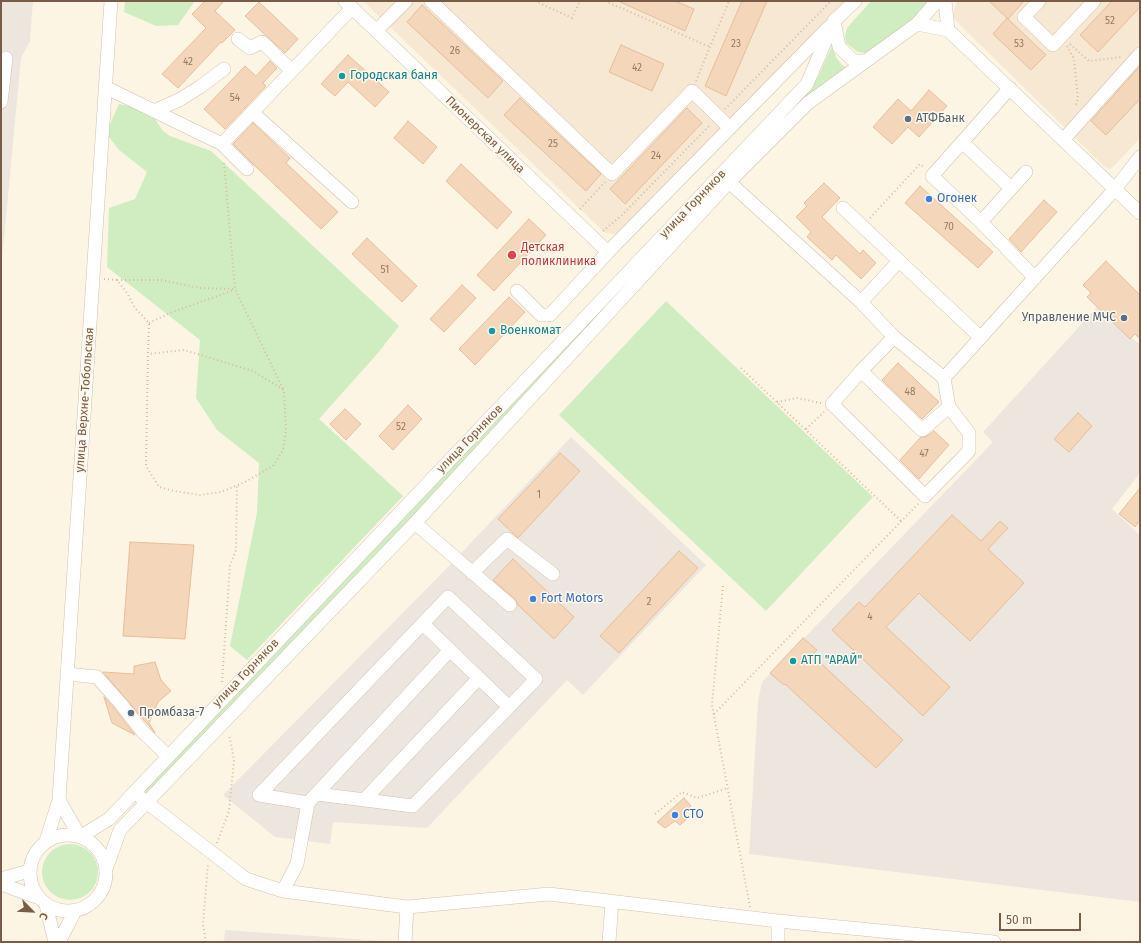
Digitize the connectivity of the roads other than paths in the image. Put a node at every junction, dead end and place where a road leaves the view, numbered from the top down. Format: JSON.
{"nodes":[{"id":1,"x":111,"y":1,"type":"edge"},
{"id":2,"x":406,"y":1,"type":"edge"},
{"id":3,"x":431,"y":1,"type":"edge"},
{"id":4,"x":855,"y":1,"type":"edge"},
{"id":5,"x":937,"y":1,"type":"edge"},
{"id":6,"x":945,"y":1,"type":"edge"},
{"id":7,"x":1039,"y":1,"type":"edge"},
{"id":8,"x":1094,"y":1,"type":"edge"},
{"id":9,"x":348,"y":4,"type":"edge"},
{"id":10,"x":834,"y":21,"type":"junction"},
{"id":11,"x":917,"y":24,"type":"junction"},
{"id":12,"x":948,"y":30,"type":"junction"},
{"id":13,"x":376,"y":31,"type":"junction"},
{"id":14,"x":238,"y":38,"type":"dead end"},
{"id":15,"x":1140,"y":54,"type":"edge"},
{"id":16,"x":6,"y":58,"type":"dead end"},
{"id":17,"x":865,"y":61,"type":"junction"},
{"id":18,"x":224,"y":69,"type":"dead end"},
{"id":19,"x":292,"y":70,"type":"junction"},
{"id":20,"x":105,"y":87,"type":"junction"},
{"id":21,"x":1010,"y":88,"type":"junction"},
{"id":22,"x":1,"y":102,"type":"edge"},
{"id":23,"x":154,"y":111,"type":"junction"},
{"id":24,"x":252,"y":112,"type":"junction"},
{"id":25,"x":730,"y":128,"type":"junction"},
{"id":26,"x":1063,"y":140,"type":"junction"},
{"id":27,"x":963,"y":143,"type":"junction"},
{"id":28,"x":222,"y":144,"type":"junction"},
{"id":29,"x":1140,"y":157,"type":"edge"},
{"id":30,"x":246,"y":169,"type":"dead end"},
{"id":31,"x":1026,"y":172,"type":"dead end"},
{"id":32,"x":729,"y":182,"type":"junction"},
{"id":33,"x":1010,"y":188,"type":"junction"},
{"id":34,"x":1115,"y":189,"type":"junction"},
{"id":35,"x":352,"y":202,"type":"dead end"},
{"id":36,"x":843,"y":208,"type":"dead end"},
{"id":37,"x":1140,"y":213,"type":"edge"},
{"id":38,"x":981,"y":222,"type":"junction"},
{"id":39,"x":608,"y":252,"type":"junction"},
{"id":40,"x":899,"y":261,"type":"junction"},
{"id":41,"x":1035,"y":278,"type":"junction"},
{"id":42,"x":517,"y":292,"type":"dead end"},
{"id":43,"x":861,"y":302,"type":"junction"},
{"id":44,"x":894,"y":337,"type":"junction"},
{"id":45,"x":980,"y":337,"type":"junction"},
{"id":46,"x":861,"y":372,"type":"junction"},
{"id":47,"x":944,"y":378,"type":"junction"},
{"id":48,"x":949,"y":407,"type":"junction"},
{"id":49,"x":415,"y":523,"type":"junction"},
{"id":50,"x":472,"y":573,"type":"junction"},
{"id":51,"x":553,"y":574,"type":"dead end"},
{"id":52,"x":510,"y":605,"type":"dead end"},
{"id":53,"x":423,"y":624,"type":"junction"},
{"id":54,"x":450,"y":650,"type":"junction"},
{"id":55,"x":67,"y":674,"type":"junction"},
{"id":56,"x":479,"y":678,"type":"junction"},
{"id":57,"x":509,"y":707,"type":"junction"},
{"id":58,"x":168,"y":756,"type":"junction"},
{"id":59,"x":134,"y":792,"type":"junction"},
{"id":60,"x":312,"y":799,"type":"junction"},
{"id":61,"x":59,"y":800,"type":"junction"},
{"id":62,"x":364,"y":800,"type":"junction"},
{"id":63,"x":147,"y":803,"type":"junction"},
{"id":64,"x":80,"y":837,"type":"junction"},
{"id":65,"x":46,"y":841,"type":"junction"},
{"id":66,"x":106,"y":869,"type":"junction"},
{"id":67,"x":29,"y":871,"type":"junction"},
{"id":68,"x":1,"y":879,"type":"edge"},
{"id":69,"x":1,"y":884,"type":"edge"},
{"id":70,"x":284,"y":891,"type":"junction"},
{"id":71,"x":43,"y":902,"type":"junction"},
{"id":72,"x":612,"y":902,"type":"junction"},
{"id":73,"x":407,"y":907,"type":"junction"},
{"id":74,"x":75,"y":910,"type":"junction"},
{"id":75,"x":778,"y":921,"type":"junction"},
{"id":76,"x":55,"y":942,"type":"edge"},
{"id":77,"x":59,"y":942,"type":"edge"},
{"id":78,"x":405,"y":942,"type":"edge"},
{"id":79,"x":609,"y":942,"type":"edge"},
{"id":80,"x":778,"y":942,"type":"edge"},
{"id":81,"x":994,"y":942,"type":"edge"}],
"edges":[{"from":1,"to":20,"type":"street","name":"улица Верхне-Тобольская"},
{"from":2,"to":13,"type":"street"},
{"from":3,"to":25,"type":"street"},
{"from":4,"to":10,"type":"street","name":"улица Горняков"},
{"from":5,"to":11,"type":"street","name":"улица Горняков"},
{"from":6,"to":12,"type":"street"},
{"from":7,"to":8,"type":"street"},
{"from":9,"to":13,"type":"street","name":"Пионерская улица"},
{"from":9,"to":19,"type":"street"},
{"from":10,"to":17,"type":"street"},
{"from":10,"to":25,"type":"street","name":"улица Горняков"},
{"from":10,"to":58,"type":"street","name":"улица Горняков"},
{"from":11,"to":12,"type":"street"},
{"from":11,"to":17,"type":"street","name":"улица Горняков"},
{"from":12,"to":21,"type":"street"},
{"from":13,"to":39,"type":"street","name":"Пионерская улица"},
{"from":14,"to":19,"type":"street"},
{"from":15,"to":26,"type":"street"},
{"from":16,"to":22,"type":"street"},
{"from":17,"to":32,"type":"street","name":"улица Горняков"},
{"from":18,"to":23,"type":"street"},
{"from":19,"to":24,"type":"street"},
{"from":20,"to":23,"type":"street"},
{"from":20,"to":55,"type":"street","name":"улица Верхне-Тобольская"},
{"from":21,"to":26,"type":"street"},
{"from":21,"to":27,"type":"street"},
{"from":23,"to":28,"type":"street"},
{"from":24,"to":28,"type":"street"},
{"from":24,"to":35,"type":"street"},
{"from":25,"to":39,"type":"street","name":"улица Горняков"},
{"from":26,"to":34,"type":"street"},
{"from":27,"to":33,"type":"street"},
{"from":27,"to":38,"type":"street"},
{"from":28,"to":30,"type":"street"},
{"from":29,"to":34,"type":"street"},
{"from":31,"to":33,"type":"street"},
{"from":32,"to":43,"type":"street"},
{"from":32,"to":49,"type":"street","name":"улица Горняков"},
{"from":33,"to":38,"type":"street"},
{"from":34,"to":37,"type":"street"},
{"from":34,"to":41,"type":"street"},
{"from":36,"to":40,"type":"street"},
{"from":38,"to":41,"type":"street"},
{"from":39,"to":42,"type":"street","name":"улица Горняков"},
{"from":40,"to":43,"type":"street"},
{"from":40,"to":45,"type":"street"},
{"from":41,"to":45,"type":"street"},
{"from":43,"to":44,"type":"street"},
{"from":44,"to":46,"type":"street"},
{"from":44,"to":47,"type":"street"},
{"from":45,"to":47,"type":"street"},
{"from":46,"to":48,"type":"street"},
{"from":46,"to":48,"type":"street"},
{"from":47,"to":48,"type":"street"},
{"from":49,"to":50,"type":"street"},
{"from":49,"to":63,"type":"street","name":"улица Горняков"},
{"from":50,"to":51,"type":"street"},
{"from":50,"to":52,"type":"street"},
{"from":53,"to":54,"type":"street"},
{"from":53,"to":57,"type":"street"},
{"from":53,"to":60,"type":"street"},
{"from":54,"to":56,"type":"street"},
{"from":54,"to":60,"type":"street"},
{"from":55,"to":58,"type":"street"},
{"from":55,"to":61,"type":"street","name":"улица Верхне-Тобольская"},
{"from":56,"to":57,"type":"street"},
{"from":56,"to":62,"type":"street"},
{"from":57,"to":62,"type":"street"},
{"from":58,"to":59,"type":"street","name":"улица Горняков"},
{"from":59,"to":63,"type":"street"},
{"from":59,"to":64,"type":"street","name":"улица Горняков"},
{"from":60,"to":62,"type":"street"},
{"from":60,"to":70,"type":"street"},
{"from":61,"to":64,"type":"street"},
{"from":61,"to":65,"type":"street","name":"улица Верхне-Тобольская"},
{"from":63,"to":66,"type":"street","name":"улица Горняков"},
{"from":63,"to":70,"type":"street"},
{"from":64,"to":65,"type":"street"},
{"from":64,"to":66,"type":"street"},
{"from":65,"to":67,"type":"street"},
{"from":66,"to":74,"type":"street"},
{"from":67,"to":68,"type":"street"},
{"from":67,"to":71,"type":"street"},
{"from":69,"to":71,"type":"street"},
{"from":70,"to":73,"type":"street"},
{"from":71,"to":74,"type":"street"},
{"from":71,"to":76,"type":"street"},
{"from":72,"to":73,"type":"street"},
{"from":72,"to":75,"type":"street"},
{"from":72,"to":79,"type":"street"},
{"from":73,"to":78,"type":"street"},
{"from":74,"to":77,"type":"street"},
{"from":75,"to":80,"type":"street"},
{"from":75,"to":81,"type":"street"}]}
